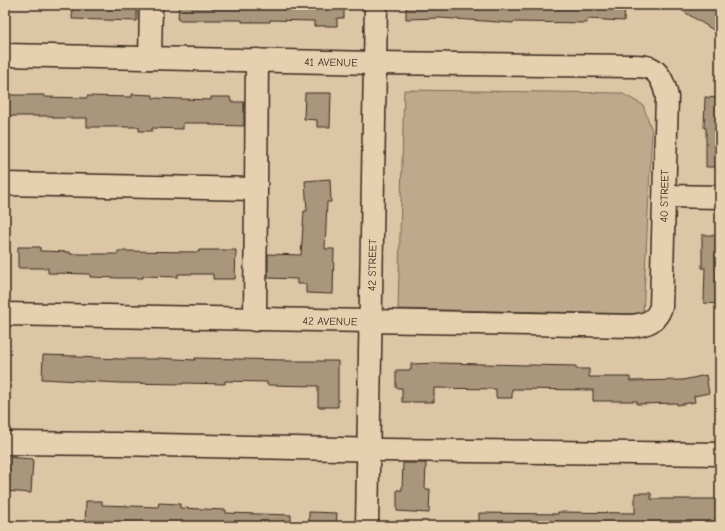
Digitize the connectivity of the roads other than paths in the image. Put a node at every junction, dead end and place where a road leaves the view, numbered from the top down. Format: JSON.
{"nodes":[{"id":1,"x":151,"y":5,"type":"edge"},
{"id":2,"x":376,"y":5,"type":"edge"},
{"id":3,"x":5,"y":55,"type":"edge"},
{"id":4,"x":150,"y":58,"type":"junction"},
{"id":5,"x":257,"y":60,"type":"junction"},
{"id":6,"x":375,"y":63,"type":"junction"},
{"id":7,"x":656,"y":73,"type":"joint"},
{"id":8,"x":5,"y":184,"type":"edge"},
{"id":9,"x":255,"y":189,"type":"junction"},
{"id":10,"x":665,"y":196,"type":"junction"},
{"id":11,"x":720,"y":197,"type":"edge"},
{"id":12,"x":5,"y":314,"type":"edge"},
{"id":13,"x":256,"y":320,"type":"junction"},
{"id":14,"x":653,"y":320,"type":"joint"},
{"id":15,"x":371,"y":321,"type":"junction"},
{"id":16,"x":5,"y":443,"type":"edge"},
{"id":17,"x":369,"y":450,"type":"junction"},
{"id":18,"x":720,"y":454,"type":"edge"},
{"id":19,"x":368,"y":526,"type":"edge"}],
"edges":[{"from":1,"to":4,"type":"street"},
{"from":2,"to":6,"type":"street","name":"42 STREET"},
{"from":3,"to":4,"type":"street","name":"41 AVENUE"},
{"from":4,"to":5,"type":"street","name":"41 AVENUE"},
{"from":5,"to":6,"type":"street","name":"41 AVENUE"},
{"from":5,"to":9,"type":"street"},
{"from":6,"to":7,"type":"street","name":"41 AVENUE"},
{"from":6,"to":15,"type":"street","name":"42 STREET"},
{"from":7,"to":10,"type":"street","name":"40 STREET"},
{"from":8,"to":9,"type":"street"},
{"from":9,"to":13,"type":"street"},
{"from":10,"to":11,"type":"street"},
{"from":10,"to":14,"type":"street","name":"40 STREET"},
{"from":12,"to":13,"type":"street","name":"42 AVENUE"},
{"from":13,"to":15,"type":"street","name":"42 AVENUE"},
{"from":14,"to":15,"type":"street","name":"42 AVENUE"},
{"from":15,"to":17,"type":"street","name":"42 STREET"},
{"from":16,"to":17,"type":"street"},
{"from":17,"to":18,"type":"street"},
{"from":17,"to":19,"type":"street","name":"42 STREET"}]}
